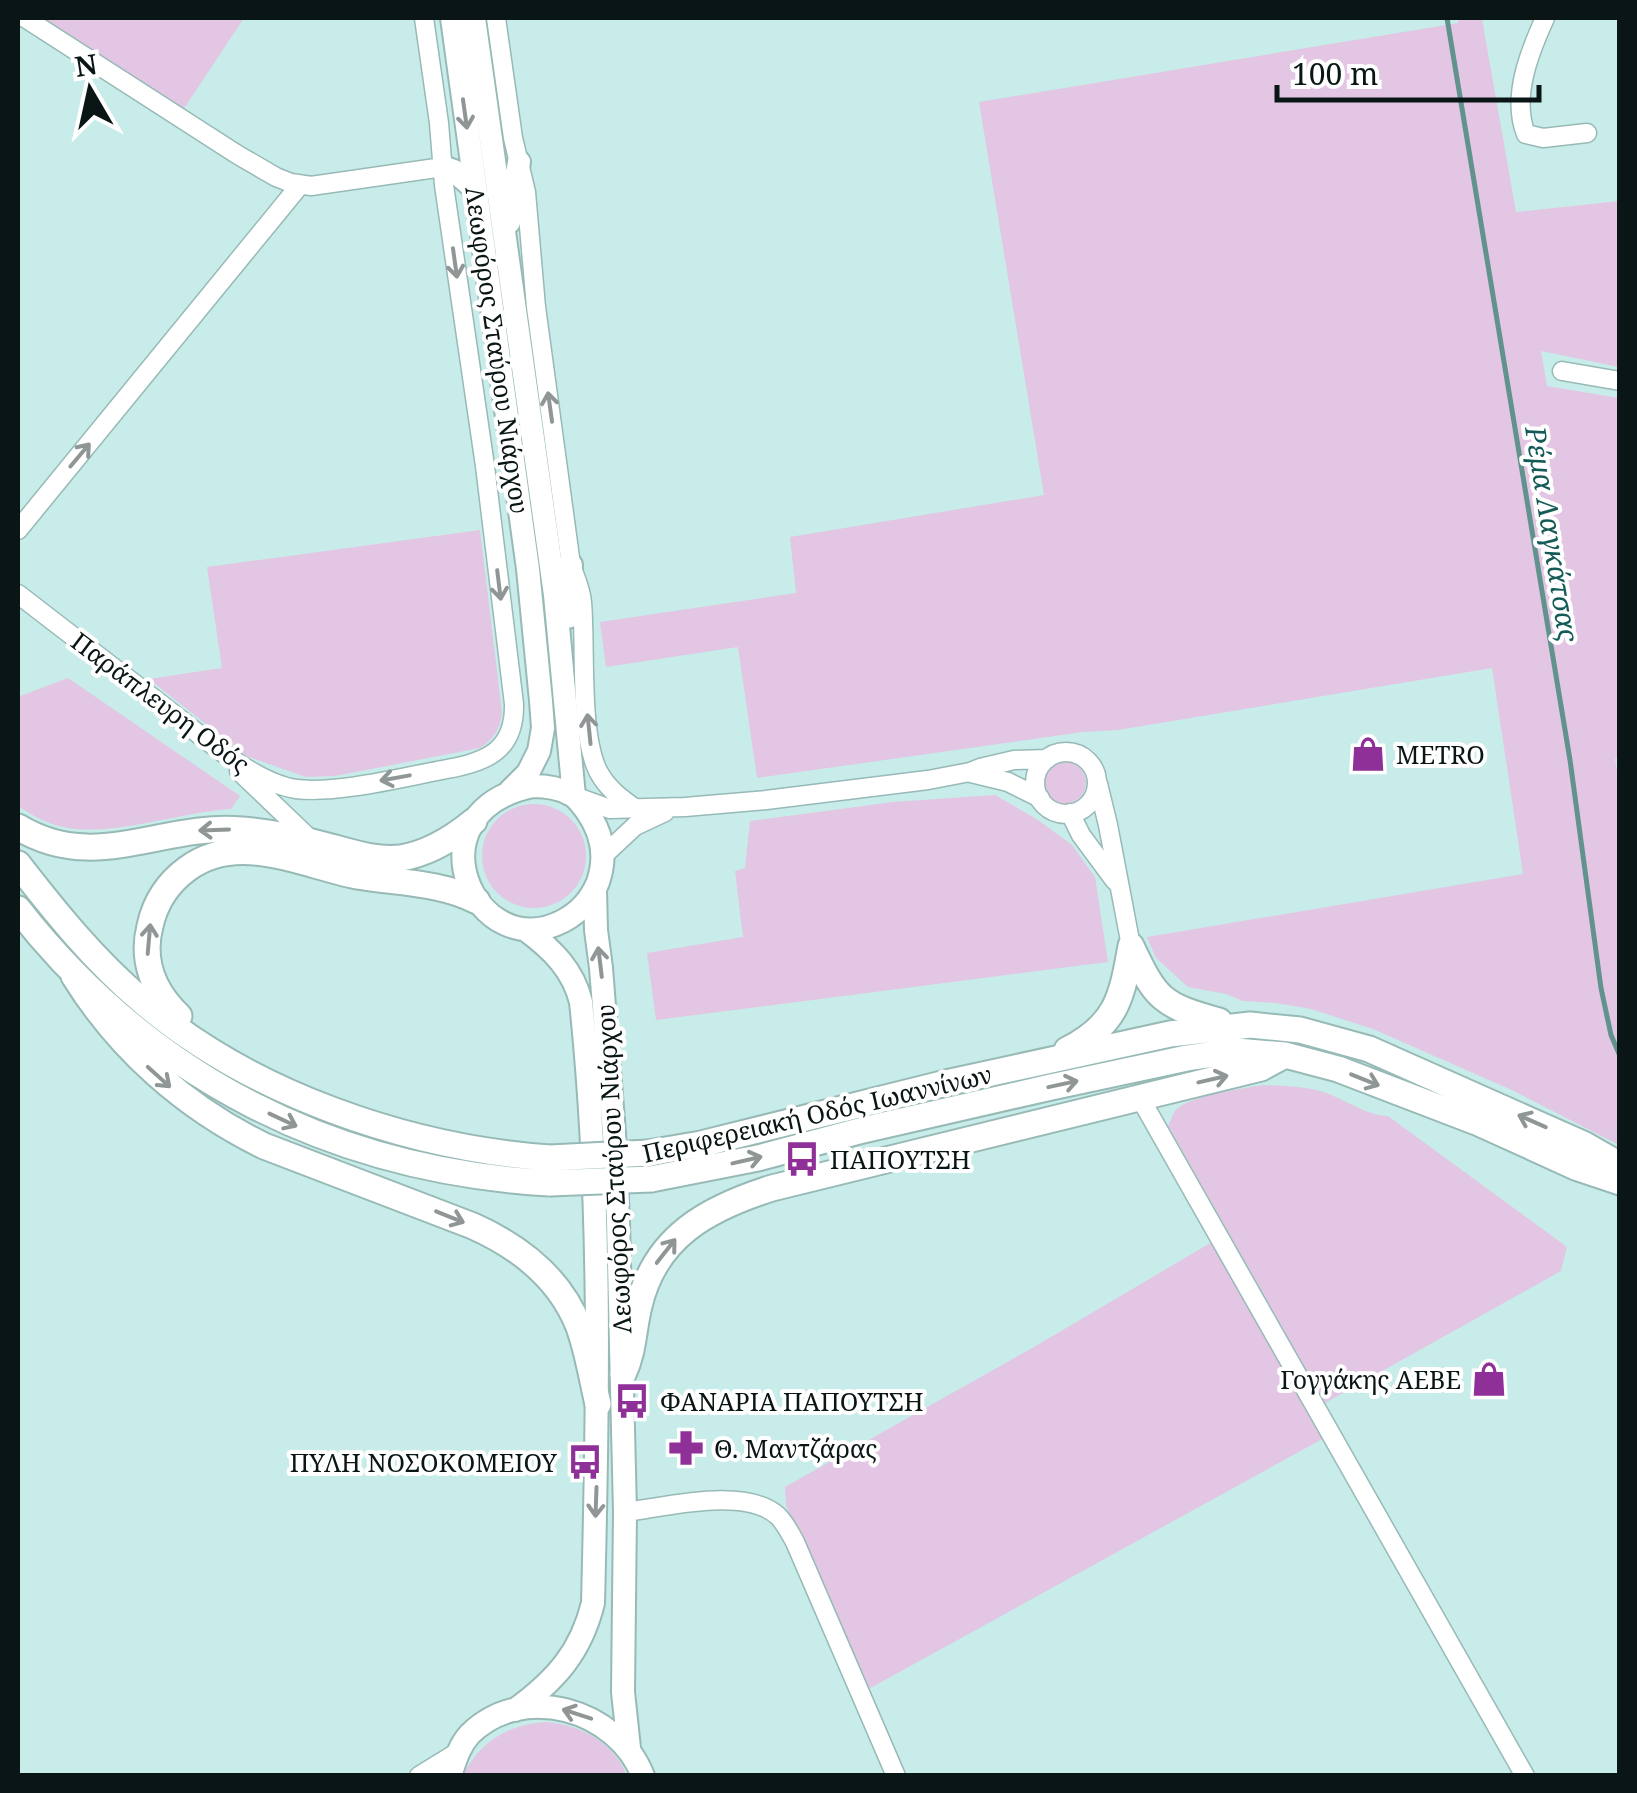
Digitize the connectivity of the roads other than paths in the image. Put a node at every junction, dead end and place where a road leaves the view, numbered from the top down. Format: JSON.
{"nodes":[{"id":1,"x":25,"y":18,"type":"edge"},
{"id":2,"x":424,"y":18,"type":"edge"},
{"id":3,"x":452,"y":18,"type":"edge"},
{"id":4,"x":474,"y":18,"type":"edge"},
{"id":5,"x":496,"y":18,"type":"edge"},
{"id":6,"x":1545,"y":18,"type":"edge"},
{"id":7,"x":1587,"y":133,"type":"dead end"},
{"id":8,"x":519,"y":162,"type":"junction"},
{"id":9,"x":443,"y":166,"type":"junction"},
{"id":10,"x":300,"y":185,"type":"junction"},
{"id":11,"x":475,"y":189,"type":"junction"},
{"id":12,"x":505,"y":240,"type":"junction"},
{"id":13,"x":1562,"y":370,"type":"dead end"},
{"id":14,"x":1620,"y":381,"type":"edge"},
{"id":15,"x":18,"y":530,"type":"edge"},
{"id":16,"x":572,"y":565,"type":"junction"},
{"id":17,"x":18,"y":594,"type":"edge"},
{"id":18,"x":560,"y":638,"type":"junction"},
{"id":19,"x":228,"y":754,"type":"junction"},
{"id":20,"x":1047,"y":758,"type":"junction"},
{"id":21,"x":970,"y":772,"type":"junction"},
{"id":22,"x":1098,"y":784,"type":"junction"},
{"id":23,"x":510,"y":791,"type":"junction"},
{"id":24,"x":574,"y":796,"type":"junction"},
{"id":25,"x":1040,"y":798,"type":"junction"},
{"id":26,"x":684,"y":807,"type":"junction"},
{"id":27,"x":636,"y":809,"type":"junction"},
{"id":28,"x":1070,"y":814,"type":"junction"},
{"id":29,"x":474,"y":821,"type":"junction"},
{"id":30,"x":18,"y":828,"type":"edge"},
{"id":31,"x":314,"y":843,"type":"junction"},
{"id":32,"x":604,"y":855,"type":"junction"},
{"id":33,"x":18,"y":864,"type":"edge"},
{"id":34,"x":595,"y":890,"type":"junction"},
{"id":35,"x":1120,"y":890,"type":"junction"},
{"id":36,"x":478,"y":901,"type":"junction"},
{"id":37,"x":18,"y":909,"type":"edge"},
{"id":38,"x":526,"y":930,"type":"junction"},
{"id":39,"x":1131,"y":946,"type":"junction"},
{"id":40,"x":74,"y":976,"type":"junction"},
{"id":41,"x":1238,"y":1026,"type":"junction"},
{"id":42,"x":209,"y":1050,"type":"junction"},
{"id":43,"x":1285,"y":1055,"type":"junction"},
{"id":44,"x":1038,"y":1064,"type":"junction"},
{"id":45,"x":1140,"y":1096,"type":"junction"},
{"id":46,"x":1620,"y":1165,"type":"edge"},
{"id":47,"x":650,"y":1166,"type":"junction"},
{"id":48,"x":550,"y":1171,"type":"junction"},
{"id":49,"x":1620,"y":1182,"type":"edge"},
{"id":50,"x":622,"y":1374,"type":"junction"},
{"id":51,"x":598,"y":1404,"type":"junction"},
{"id":52,"x":625,"y":1512,"type":"junction"},
{"id":53,"x":516,"y":1710,"type":"junction"},
{"id":54,"x":629,"y":1748,"type":"junction"},
{"id":55,"x":458,"y":1752,"type":"junction"},
{"id":56,"x":420,"y":1776,"type":"edge"},
{"id":57,"x":450,"y":1776,"type":"edge"},
{"id":58,"x":644,"y":1776,"type":"edge"},
{"id":59,"x":896,"y":1776,"type":"edge"},
{"id":60,"x":1525,"y":1776,"type":"edge"}],
"edges":[{"from":1,"to":10,"type":"street"},
{"from":2,"to":9,"type":"street"},
{"from":3,"to":11,"type":"main road","name":"Λεωφόρος Σταύρου Νιάρχου","one_way":true},
{"from":4,"to":12,"type":"main road","name":"Λεωφόρος Σταύρου Νιάρχου"},
{"from":5,"to":8,"type":"street"},
{"from":6,"to":7,"type":"street"},
{"from":8,"to":12,"type":"main road"},
{"from":16,"to":8,"type":"street","one_way":true},
{"from":9,"to":10,"type":"street"},
{"from":9,"to":11,"type":"main road"},
{"from":9,"to":19,"type":"street","name":"Παράπλευρη Οδός","one_way":true},
{"from":15,"to":10,"type":"street","one_way":true},
{"from":11,"to":23,"type":"main road","name":"Λεωφόρος Σταύρου Νιάρχου"},
{"from":12,"to":18,"type":"main road","name":"Λεωφόρος Σταύρου Νιάρχου"},
{"from":13,"to":14,"type":"street"},
{"from":16,"to":18,"type":"main road"},
{"from":27,"to":16,"type":"street","one_way":true},
{"from":17,"to":19,"type":"street","name":"Παράπλευρη Οδός"},
{"from":18,"to":24,"type":"main road","name":"Λεωφόρος Σταύρου Νιάρχου"},
{"from":19,"to":31,"type":"street"},
{"from":20,"to":21,"type":"street"},
{"from":20,"to":22,"type":"street"},
{"from":20,"to":25,"type":"street"},
{"from":21,"to":25,"type":"street"},
{"from":21,"to":26,"type":"street"},
{"from":22,"to":28,"type":"street"},
{"from":22,"to":35,"type":"street"},
{"from":23,"to":24,"type":"main road"},
{"from":23,"to":29,"type":"main road"},
{"from":24,"to":27,"type":"street"},
{"from":24,"to":32,"type":"main road"},
{"from":25,"to":28,"type":"street"},
{"from":26,"to":27,"type":"street"},
{"from":26,"to":32,"type":"street"},
{"from":28,"to":35,"type":"street"},
{"from":29,"to":31,"type":"highway"},
{"from":29,"to":36,"type":"main road"},
{"from":31,"to":30,"type":"highway","one_way":true},
{"from":32,"to":34,"type":"main road"},
{"from":33,"to":42,"type":"highway","name":"Περιφερειακή Οδός Ιωαννίνων"},
{"from":34,"to":38,"type":"main road"},
{"from":50,"to":34,"type":"main road","name":"Λεωφόρος Σταύρου Νιάρχου","one_way":true},
{"from":35,"to":39,"type":"street"},
{"from":36,"to":38,"type":"main road"},
{"from":42,"to":36,"type":"highway","one_way":true},
{"from":37,"to":40,"type":"highway","name":"Περιφερειακή Οδός Ιωαννίνων"},
{"from":38,"to":51,"type":"main road","name":"Λεωφόρος Σταύρου Νιάρχου"},
{"from":39,"to":41,"type":"highway"},
{"from":39,"to":44,"type":"highway"},
{"from":40,"to":48,"type":"highway","name":"Περιφερειακή Οδός Ιωαννίνων","one_way":true},
{"from":40,"to":51,"type":"highway","one_way":true},
{"from":41,"to":44,"type":"highway","name":"Περιφερειακή Οδός Ιωαννίνων"},
{"from":46,"to":41,"type":"highway","name":"Περιφερειακή Οδός Ιωαννίνων","one_way":true},
{"from":42,"to":48,"type":"highway","name":"Περιφερειακή Οδός Ιωαννίνων"},
{"from":45,"to":43,"type":"highway","one_way":true},
{"from":47,"to":43,"type":"highway","name":"Περιφερειακή Οδός Ιωαννίνων","one_way":true},
{"from":43,"to":49,"type":"highway","name":"Περιφερειακή Οδός Ιωαννίνων","one_way":true},
{"from":44,"to":47,"type":"highway","name":"Περιφερειακή Οδός Ιωαννίνων"},
{"from":50,"to":45,"type":"highway","one_way":true},
{"from":45,"to":60,"type":"street"},
{"from":47,"to":48,"type":"highway","name":"Περιφερειακή Οδός Ιωαννίνων","bridge":true},
{"from":50,"to":52,"type":"main road","name":"Λεωφόρος Σταύρου Νιάρχου"},
{"from":51,"to":53,"type":"main road","name":"Λεωφόρος Σταύρου Νιάρχου","one_way":true},
{"from":52,"to":54,"type":"main road","name":"Λεωφόρος Σταύρου Νιάρχου"},
{"from":52,"to":59,"type":"street"},
{"from":54,"to":53,"type":"main road","name":"Λεωφόρος Σταύρου Νιάρχου","one_way":true},
{"from":53,"to":55,"type":"main road","name":"Λεωφόρος Σταύρου Νιάρχου"},
{"from":54,"to":58,"type":"main road","name":"Λεωφόρος Σταύρου Νιάρχου"},
{"from":55,"to":56,"type":"street"},
{"from":55,"to":57,"type":"main road","name":"Λεωφόρος Σταύρου Νιάρχου"}]}
